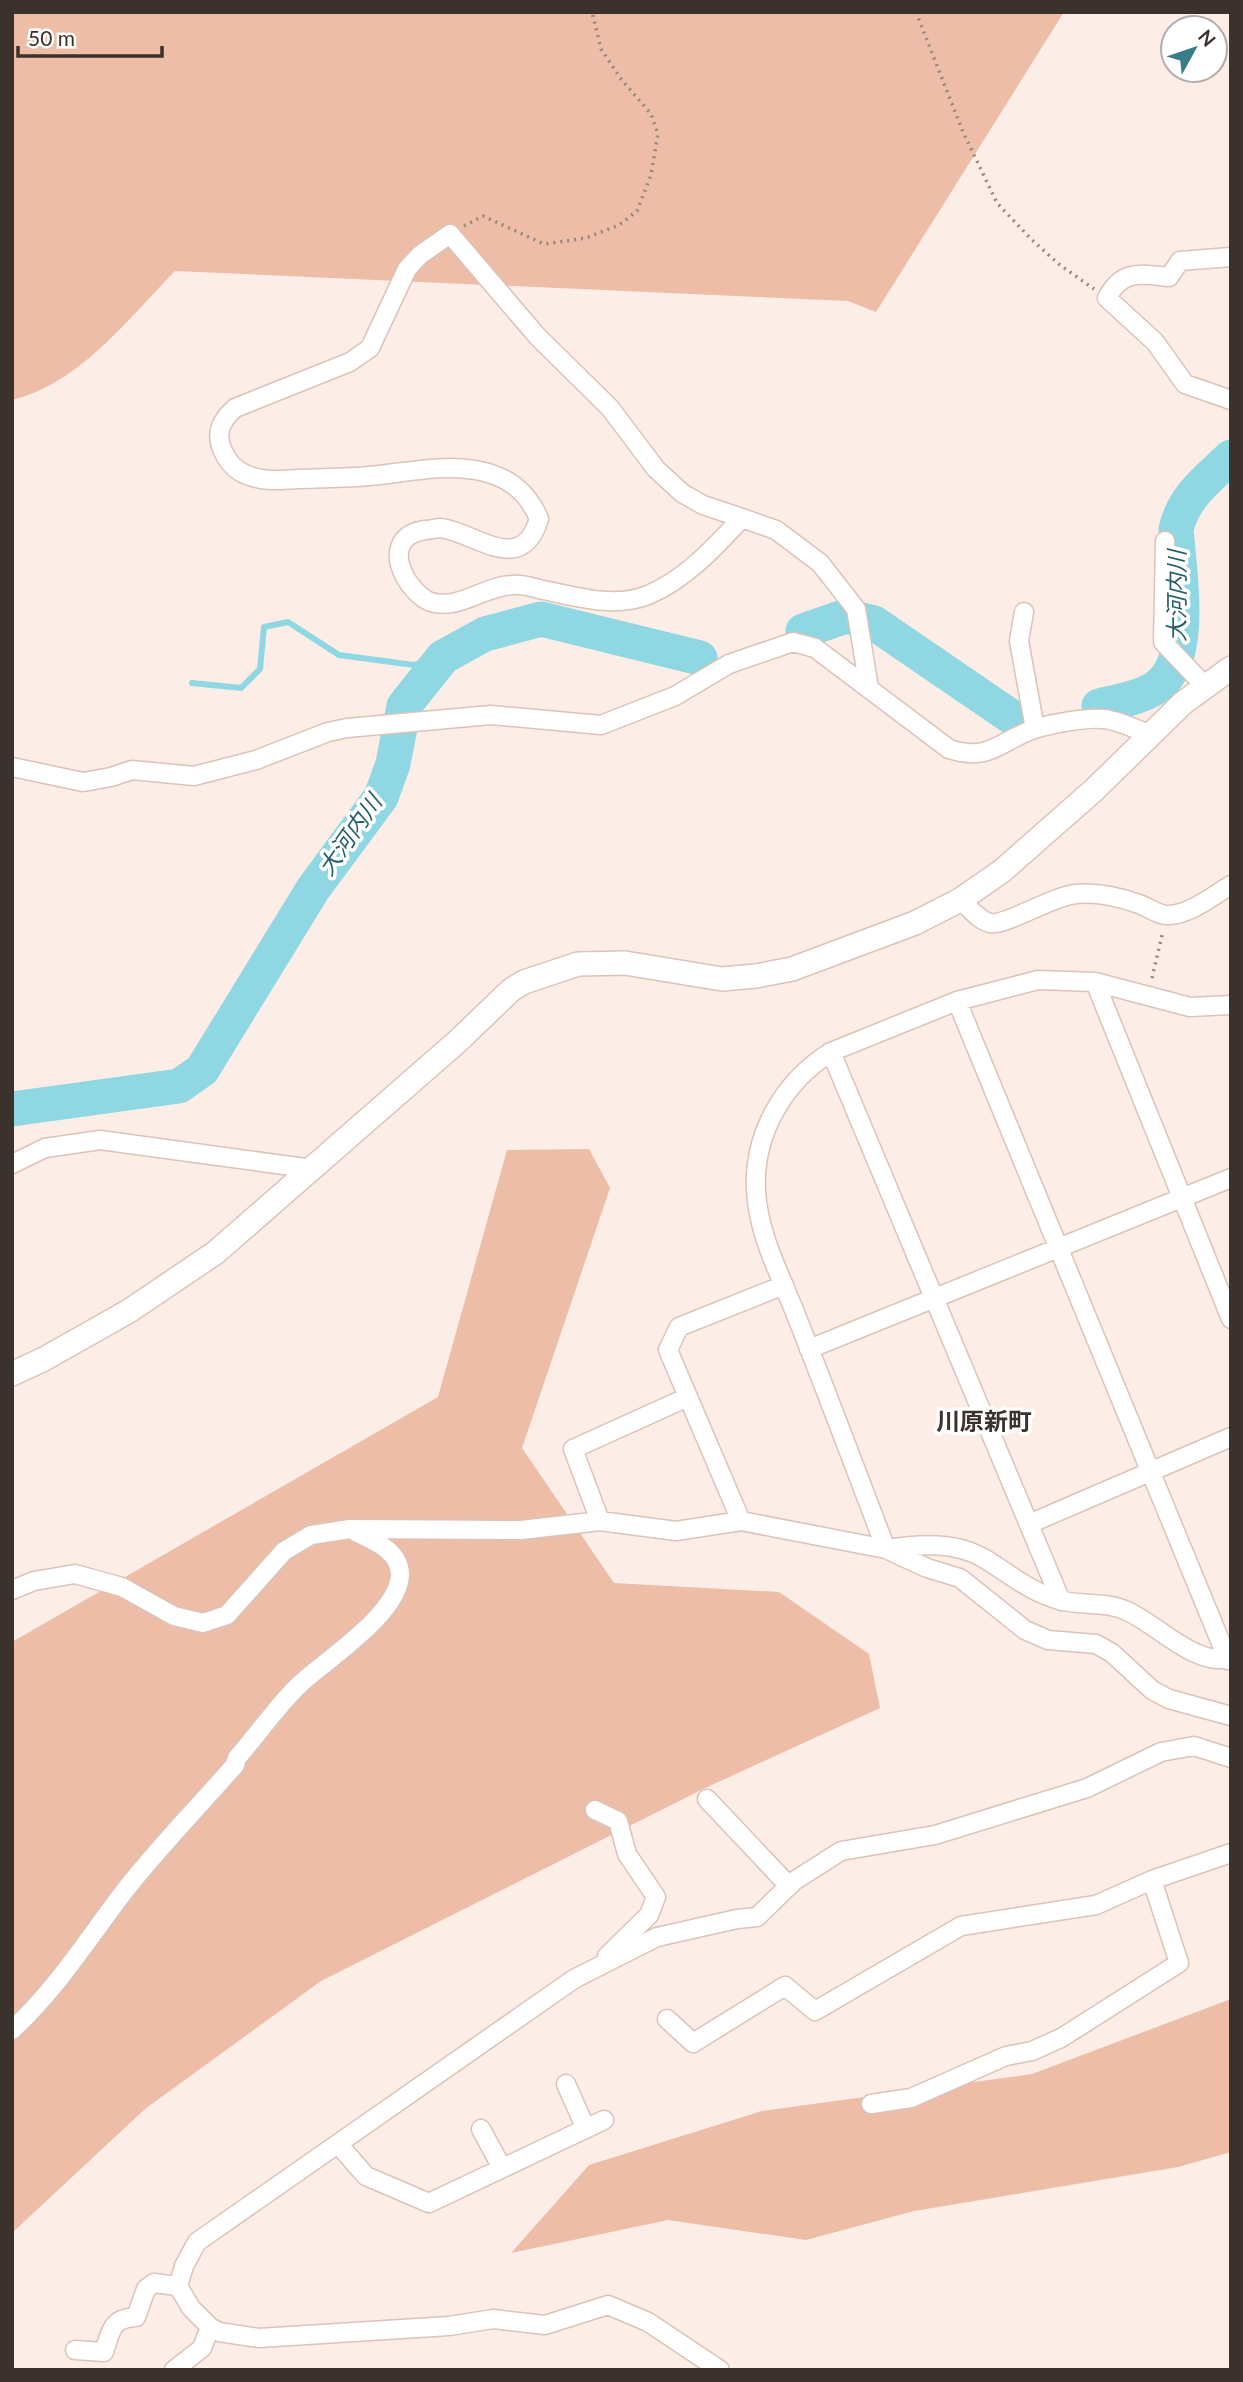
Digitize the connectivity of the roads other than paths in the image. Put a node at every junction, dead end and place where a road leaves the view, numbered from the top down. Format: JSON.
{"nodes":[{"id":1,"x":1231,"y":257,"type":"edge"},
{"id":2,"x":1231,"y":400,"type":"edge"},
{"id":3,"x":742,"y":517,"type":"junction"},
{"id":4,"x":1166,"y":541,"type":"dead end"},
{"id":5,"x":1024,"y":612,"type":"dead end"},
{"id":6,"x":1231,"y":668,"type":"edge"},
{"id":7,"x":1205,"y":686,"type":"junction"},
{"id":8,"x":869,"y":688,"type":"junction"},
{"id":9,"x":1035,"y":729,"type":"junction"},
{"id":10,"x":1149,"y":734,"type":"junction"},
{"id":11,"x":12,"y":766,"type":"edge"},
{"id":12,"x":1231,"y":884,"type":"edge"},
{"id":13,"x":960,"y":900,"type":"junction"},
{"id":14,"x":1095,"y":982,"type":"junction"},
{"id":15,"x":957,"y":1001,"type":"junction"},
{"id":16,"x":1231,"y":1005,"type":"edge"},
{"id":17,"x":831,"y":1052,"type":"junction"},
{"id":18,"x":12,"y":1164,"type":"edge"},
{"id":19,"x":313,"y":1169,"type":"junction"},
{"id":20,"x":1231,"y":1178,"type":"edge"},
{"id":21,"x":1182,"y":1198,"type":"junction"},
{"id":22,"x":1059,"y":1248,"type":"junction"},
{"id":23,"x":785,"y":1285,"type":"junction"},
{"id":24,"x":934,"y":1298,"type":"junction"},
{"id":25,"x":1231,"y":1319,"type":"edge"},
{"id":26,"x":809,"y":1349,"type":"junction"},
{"id":27,"x":12,"y":1374,"type":"edge"},
{"id":28,"x":688,"y":1397,"type":"junction"},
{"id":29,"x":1231,"y":1437,"type":"edge"},
{"id":30,"x":1151,"y":1471,"type":"junction"},
{"id":31,"x":600,"y":1521,"type":"junction"},
{"id":32,"x":741,"y":1521,"type":"junction"},
{"id":33,"x":1029,"y":1524,"type":"junction"},
{"id":34,"x":350,"y":1529,"type":"junction"},
{"id":35,"x":886,"y":1549,"type":"junction"},
{"id":36,"x":12,"y":1590,"type":"edge"},
{"id":37,"x":1061,"y":1601,"type":"junction"},
{"id":38,"x":1229,"y":1659,"type":"edge"},
{"id":39,"x":1231,"y":1716,"type":"edge"},
{"id":40,"x":1231,"y":1758,"type":"edge"},
{"id":41,"x":707,"y":1799,"type":"dead end"},
{"id":42,"x":595,"y":1810,"type":"dead end"},
{"id":43,"x":1231,"y":1853,"type":"edge"},
{"id":44,"x":1152,"y":1880,"type":"junction"},
{"id":45,"x":789,"y":1886,"type":"junction"},
{"id":46,"x":595,"y":1969,"type":"junction"},
{"id":47,"x":667,"y":2019,"type":"dead end"},
{"id":48,"x":12,"y":2031,"type":"edge"},
{"id":49,"x":566,"y":2084,"type":"dead end"},
{"id":50,"x":871,"y":2104,"type":"dead end"},
{"id":51,"x":604,"y":2120,"type":"dead end"},
{"id":52,"x":481,"y":2129,"type":"dead end"},
{"id":53,"x":586,"y":2129,"type":"junction"},
{"id":54,"x":338,"y":2144,"type":"junction"},
{"id":55,"x":502,"y":2168,"type":"junction"},
{"id":56,"x":178,"y":2286,"type":"junction"},
{"id":57,"x":210,"y":2327,"type":"junction"},
{"id":58,"x":75,"y":2350,"type":"dead end"},
{"id":59,"x":174,"y":2370,"type":"edge"},
{"id":60,"x":720,"y":2370,"type":"edge"}],
"edges":[{"from":1,"to":2,"type":"street"},
{"from":3,"to":3,"type":"street"},
{"from":3,"to":8,"type":"street"},
{"from":4,"to":7,"type":"street"},
{"from":5,"to":9,"type":"street"},
{"from":6,"to":7,"type":"street"},
{"from":7,"to":10,"type":"street"},
{"from":8,"to":9,"type":"street"},
{"from":8,"to":11,"type":"street"},
{"from":9,"to":10,"type":"street"},
{"from":10,"to":13,"type":"street"},
{"from":12,"to":13,"type":"street"},
{"from":13,"to":19,"type":"street"},
{"from":14,"to":15,"type":"street"},
{"from":14,"to":16,"type":"street"},
{"from":14,"to":21,"type":"street"},
{"from":15,"to":17,"type":"street"},
{"from":15,"to":22,"type":"street"},
{"from":17,"to":23,"type":"street"},
{"from":17,"to":24,"type":"street"},
{"from":18,"to":19,"type":"street"},
{"from":19,"to":27,"type":"street"},
{"from":20,"to":21,"type":"street"},
{"from":21,"to":22,"type":"street"},
{"from":21,"to":25,"type":"street"},
{"from":22,"to":24,"type":"street"},
{"from":22,"to":30,"type":"street"},
{"from":23,"to":26,"type":"street"},
{"from":23,"to":28,"type":"street"},
{"from":24,"to":26,"type":"street"},
{"from":24,"to":33,"type":"street"},
{"from":26,"to":35,"type":"street"},
{"from":28,"to":31,"type":"street"},
{"from":28,"to":32,"type":"street"},
{"from":29,"to":30,"type":"street"},
{"from":30,"to":33,"type":"street"},
{"from":30,"to":38,"type":"street"},
{"from":31,"to":32,"type":"street"},
{"from":31,"to":34,"type":"street"},
{"from":32,"to":35,"type":"street"},
{"from":33,"to":37,"type":"street"},
{"from":34,"to":36,"type":"street"},
{"from":34,"to":48,"type":"street"},
{"from":35,"to":37,"type":"street"},
{"from":35,"to":39,"type":"street"},
{"from":37,"to":38,"type":"street"},
{"from":40,"to":45,"type":"street"},
{"from":41,"to":45,"type":"street"},
{"from":42,"to":46,"type":"street"},
{"from":43,"to":44,"type":"street"},
{"from":44,"to":47,"type":"street"},
{"from":44,"to":50,"type":"street"},
{"from":45,"to":46,"type":"street"},
{"from":46,"to":54,"type":"street"},
{"from":49,"to":53,"type":"street"},
{"from":51,"to":53,"type":"street"},
{"from":52,"to":55,"type":"street"},
{"from":53,"to":55,"type":"street"},
{"from":54,"to":55,"type":"street"},
{"from":54,"to":56,"type":"street"},
{"from":56,"to":57,"type":"street"},
{"from":56,"to":58,"type":"street"},
{"from":57,"to":59,"type":"street"},
{"from":57,"to":60,"type":"street"}]}
